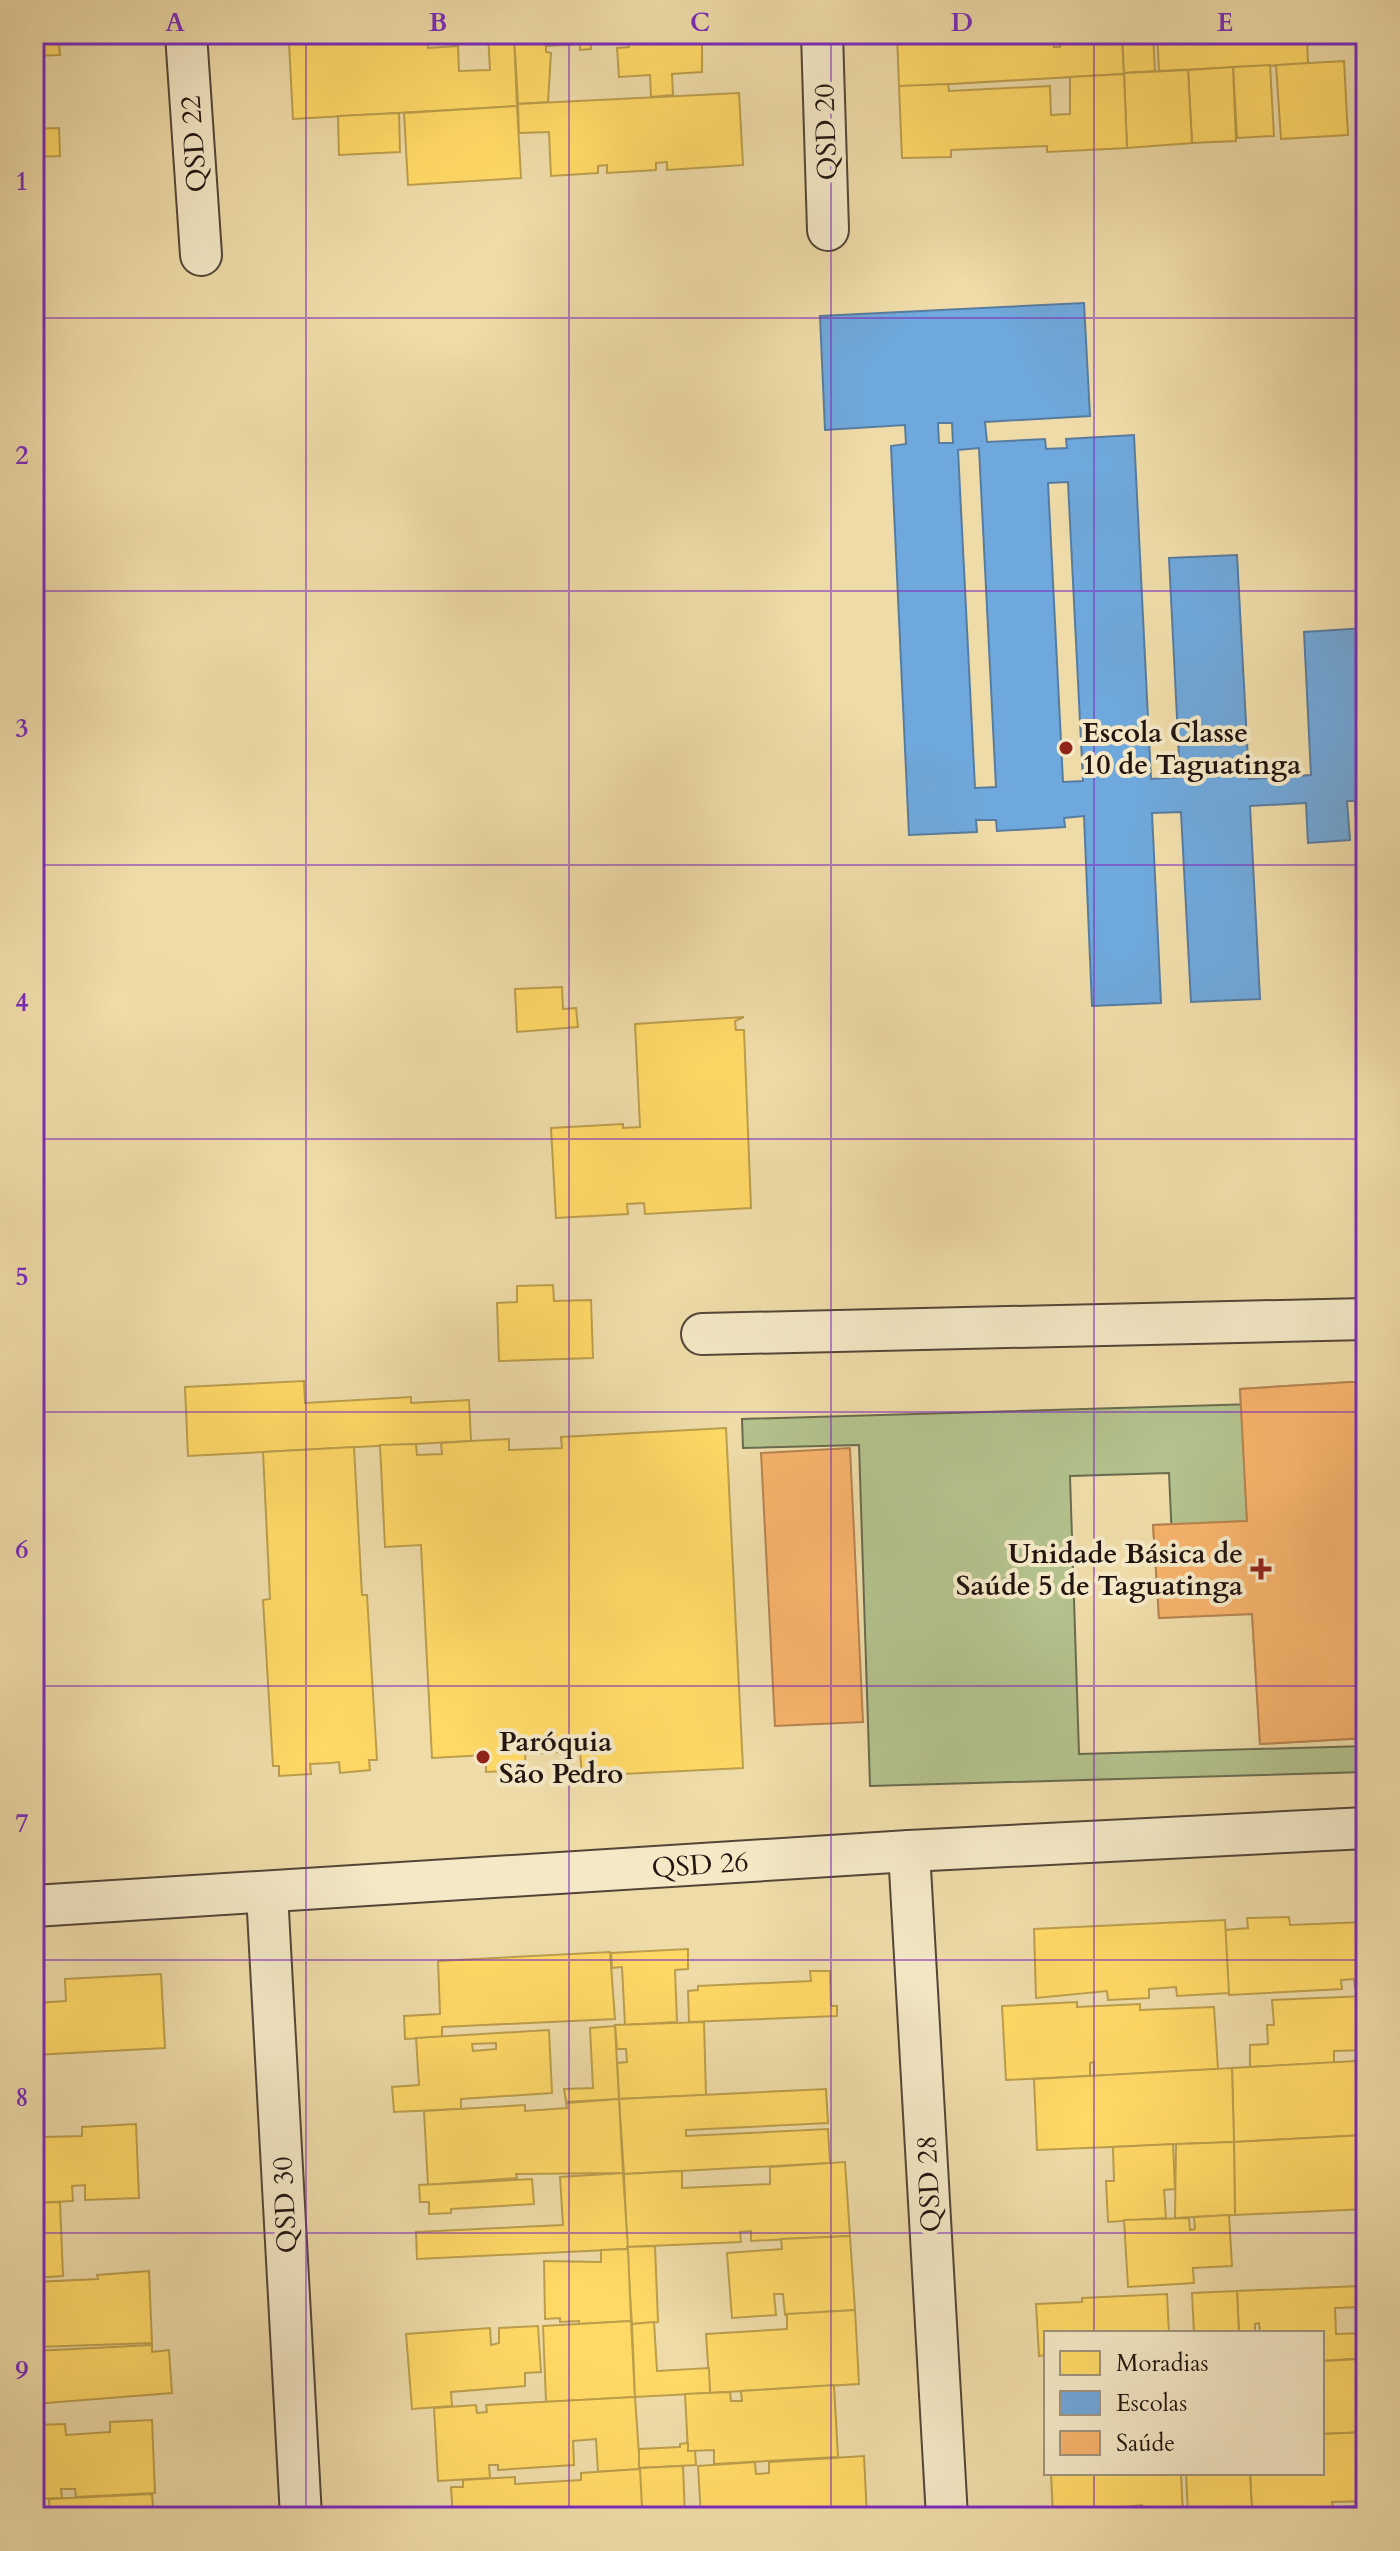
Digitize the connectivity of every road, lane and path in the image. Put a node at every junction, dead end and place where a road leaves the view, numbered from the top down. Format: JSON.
{"nodes":[{"id":1,"x":186,"y":34,"type":"edge"},
{"id":2,"x":822,"y":34,"type":"edge"},
{"id":3,"x":828,"y":230,"type":"dead end"},
{"id":4,"x":201,"y":255,"type":"dead end"},
{"id":5,"x":1366,"y":1319,"type":"edge"},
{"id":6,"x":702,"y":1334,"type":"dead end"},
{"id":7,"x":1366,"y":1828,"type":"edge"},
{"id":8,"x":909,"y":1851,"type":"junction"},
{"id":9,"x":267,"y":1893,"type":"junction"},
{"id":10,"x":34,"y":1906,"type":"edge"},
{"id":11,"x":301,"y":2517,"type":"edge"},
{"id":12,"x":947,"y":2517,"type":"edge"}],
"edges":[{"from":1,"to":4,"type":"street","name":"QSD 22"},
{"from":2,"to":3,"type":"street","name":"QSD 20"},
{"from":5,"to":6,"type":"street"},
{"from":7,"to":8,"type":"street","name":"QSD 26"},
{"from":8,"to":9,"type":"street","name":"QSD 26"},
{"from":8,"to":12,"type":"street","name":"QSD 28"},
{"from":9,"to":10,"type":"street","name":"QSD 26"},
{"from":9,"to":11,"type":"street","name":"QSD 30"}]}
